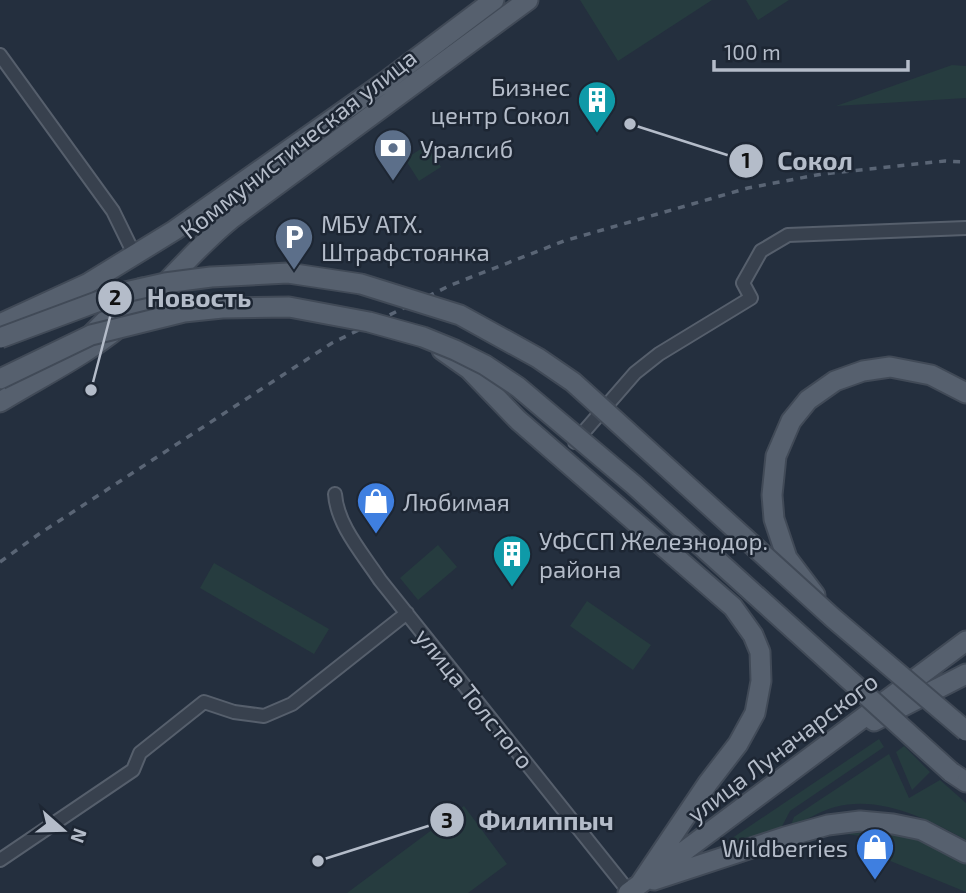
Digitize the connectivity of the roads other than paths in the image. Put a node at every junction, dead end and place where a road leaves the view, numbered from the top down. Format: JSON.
{"nodes":[{"id":1,"x":495,"y":0,"type":"edge"},
{"id":2,"x":528,"y":0,"type":"edge"},
{"id":3,"x":0,"y":55,"type":"edge"},
{"id":4,"x":966,"y":228,"type":"edge"},
{"id":5,"x":210,"y":236,"type":"junction"},
{"id":6,"x":135,"y":256,"type":"junction"},
{"id":7,"x":113,"y":269,"type":"junction"},
{"id":8,"x":124,"y":302,"type":"junction"},
{"id":9,"x":0,"y":324,"type":"edge"},
{"id":10,"x":423,"y":337,"type":"junction"},
{"id":11,"x":0,"y":338,"type":"edge"},
{"id":12,"x":48,"y":373,"type":"junction"},
{"id":13,"x":0,"y":379,"type":"edge"},
{"id":14,"x":966,"y":393,"type":"edge"},
{"id":15,"x":0,"y":402,"type":"edge"},
{"id":16,"x":335,"y":494,"type":"dead end"},
{"id":17,"x":407,"y":613,"type":"junction"},
{"id":18,"x":833,"y":618,"type":"junction"},
{"id":19,"x":966,"y":623,"type":"edge"},
{"id":20,"x":966,"y":641,"type":"edge"},
{"id":21,"x":937,"y":661,"type":"junction"},
{"id":22,"x":966,"y":674,"type":"edge"},
{"id":23,"x":873,"y":709,"type":"junction"},
{"id":24,"x":966,"y":731,"type":"edge"},
{"id":25,"x":823,"y":747,"type":"junction"},
{"id":26,"x":959,"y":777,"type":"edge"},
{"id":27,"x":966,"y":853,"type":"edge"},
{"id":28,"x":0,"y":860,"type":"edge"},
{"id":29,"x":632,"y":891,"type":"edge"}],
"edges":[{"from":1,"to":6,"type":"main road","name":"Коммунистическая улица"},
{"from":2,"to":5,"type":"main road","name":"Коммунистическая улица"},
{"from":3,"to":6,"type":"street"},
{"from":4,"to":23,"type":"street"},
{"from":5,"to":8,"type":"main road"},
{"from":5,"to":12,"type":"main road","name":"Коммунистическая улица"},
{"from":6,"to":7,"type":"main road","name":"Коммунистическая улица"},
{"from":7,"to":8,"type":"main road"},
{"from":7,"to":9,"type":"main road","name":"Коммунистическая улица"},
{"from":8,"to":12,"type":"main road"},
{"from":10,"to":13,"type":"main road","bridge":true},
{"from":10,"to":26,"type":"main road","bridge":true},
{"from":10,"to":29,"type":"main road","bridge":true},
{"from":11,"to":18,"type":"main road","bridge":true},
{"from":12,"to":15,"type":"main road","name":"Коммунистическая улица"},
{"from":14,"to":18,"type":"main road","bridge":true},
{"from":16,"to":17,"type":"street","name":"улица Толстого"},
{"from":17,"to":28,"type":"street"},
{"from":17,"to":29,"type":"street","name":"улица Толстого"},
{"from":18,"to":24,"type":"main road","bridge":true},
{"from":19,"to":21,"type":"main road"},
{"from":20,"to":21,"type":"main road","name":"улица Луначарского"},
{"from":21,"to":23,"type":"main road","name":"улица Луначарского"},
{"from":22,"to":25,"type":"main road"},
{"from":23,"to":25,"type":"main road","name":"улица Луначарского"},
{"from":25,"to":29,"type":"main road","name":"улица Луначарского"},
{"from":27,"to":29,"type":"main road"}]}
